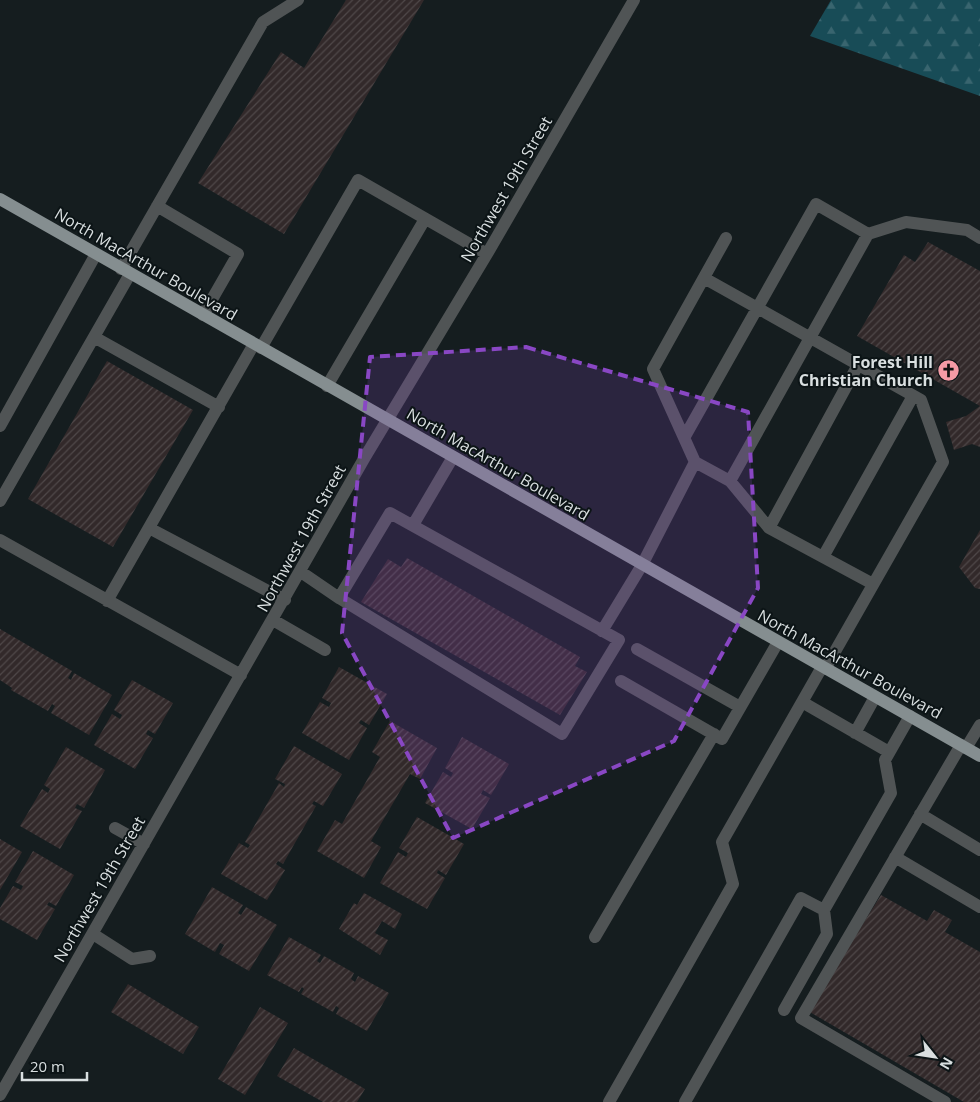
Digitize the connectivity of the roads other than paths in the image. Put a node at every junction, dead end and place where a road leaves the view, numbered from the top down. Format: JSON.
{"nodes":[{"id":1,"x":298,"y":0,"type":"edge"},
{"id":2,"x":634,"y":0,"type":"edge"},
{"id":3,"x":0,"y":199,"type":"edge"},
{"id":4,"x":158,"y":206,"type":"junction"},
{"id":5,"x":425,"y":219,"type":"junction"},
{"id":6,"x":868,"y":234,"type":"junction"},
{"id":7,"x":726,"y":238,"type":"dead end"},
{"id":8,"x":980,"y":238,"type":"edge"},
{"id":9,"x":96,"y":254,"type":"junction"},
{"id":10,"x":487,"y":254,"type":"junction"},
{"id":11,"x":126,"y":271,"type":"junction"},
{"id":12,"x":704,"y":278,"type":"junction"},
{"id":13,"x":757,"y":308,"type":"junction"},
{"id":14,"x":203,"y":315,"type":"junction"},
{"id":15,"x":94,"y":337,"type":"junction"},
{"id":16,"x":810,"y":338,"type":"junction"},
{"id":17,"x":258,"y":346,"type":"junction"},
{"id":18,"x":858,"y":365,"type":"junction"},
{"id":19,"x":327,"y":386,"type":"junction"},
{"id":20,"x":912,"y":396,"type":"junction"},
{"id":21,"x":219,"y":407,"type":"junction"},
{"id":22,"x":388,"y":420,"type":"junction"},
{"id":23,"x":0,"y":426,"type":"edge"},
{"id":24,"x":684,"y":438,"type":"junction"},
{"id":25,"x":453,"y":458,"type":"junction"},
{"id":26,"x":695,"y":462,"type":"junction"},
{"id":27,"x":730,"y":481,"type":"junction"},
{"id":28,"x":0,"y":501,"type":"edge"},
{"id":29,"x":413,"y":526,"type":"junction"},
{"id":30,"x":150,"y":528,"type":"junction"},
{"id":31,"x":769,"y":528,"type":"junction"},
{"id":32,"x":0,"y":540,"type":"edge"},
{"id":33,"x":823,"y":557,"type":"junction"},
{"id":34,"x":642,"y":565,"type":"junction"},
{"id":35,"x":301,"y":572,"type":"junction"},
{"id":36,"x":873,"y":584,"type":"junction"},
{"id":37,"x":339,"y":598,"type":"junction"},
{"id":38,"x":285,"y":600,"type":"junction"},
{"id":39,"x":107,"y":601,"type":"junction"},
{"id":40,"x":273,"y":620,"type":"junction"},
{"id":41,"x":602,"y":631,"type":"junction"},
{"id":42,"x":778,"y":642,"type":"junction"},
{"id":43,"x":637,"y":648,"type":"dead end"},
{"id":44,"x":325,"y":650,"type":"dead end"},
{"id":45,"x":823,"y":668,"type":"junction"},
{"id":46,"x":241,"y":676,"type":"junction"},
{"id":47,"x":621,"y":681,"type":"dead end"},
{"id":48,"x":875,"y":697,"type":"junction"},
{"id":49,"x":802,"y":702,"type":"junction"},
{"id":50,"x":740,"y":708,"type":"junction"},
{"id":51,"x":910,"y":716,"type":"junction"},
{"id":52,"x":980,"y":725,"type":"edge"},
{"id":53,"x":855,"y":733,"type":"junction"},
{"id":54,"x":714,"y":734,"type":"junction"},
{"id":55,"x":963,"y":747,"type":"junction"},
{"id":56,"x":889,"y":752,"type":"junction"},
{"id":57,"x":980,"y":756,"type":"edge"},
{"id":58,"x":920,"y":814,"type":"junction"},
{"id":59,"x":115,"y":828,"type":"dead end"},
{"id":60,"x":144,"y":844,"type":"junction"},
{"id":61,"x":980,"y":850,"type":"edge"},
{"id":62,"x":895,"y":857,"type":"junction"},
{"id":63,"x":980,"y":907,"type":"edge"},
{"id":64,"x":824,"y":910,"type":"junction"},
{"id":65,"x":92,"y":934,"type":"junction"},
{"id":66,"x":595,"y":937,"type":"dead end"},
{"id":67,"x":150,"y":956,"type":"dead end"},
{"id":68,"x":784,"y":1010,"type":"dead end"},
{"id":69,"x":0,"y":1095,"type":"edge"},
{"id":70,"x":609,"y":1102,"type":"edge"},
{"id":71,"x":685,"y":1102,"type":"edge"},
{"id":72,"x":945,"y":1102,"type":"edge"}],
"edges":[{"from":1,"to":4,"type":"street"},
{"from":2,"to":10,"type":"street","name":"Northwest 19th Street"},
{"from":3,"to":9,"type":"main road","name":"North MacArthur Boulevard"},
{"from":4,"to":11,"type":"street"},
{"from":4,"to":14,"type":"street"},
{"from":5,"to":10,"type":"street"},
{"from":5,"to":17,"type":"street"},
{"from":5,"to":19,"type":"street"},
{"from":6,"to":8,"type":"street"},
{"from":6,"to":13,"type":"street"},
{"from":6,"to":16,"type":"street"},
{"from":7,"to":12,"type":"street"},
{"from":9,"to":11,"type":"main road","name":"North MacArthur Boulevard"},
{"from":9,"to":23,"type":"street"},
{"from":10,"to":22,"type":"street","name":"Northwest 19th Street"},
{"from":11,"to":14,"type":"main road","name":"North MacArthur Boulevard"},
{"from":11,"to":15,"type":"street"},
{"from":12,"to":13,"type":"street"},
{"from":12,"to":24,"type":"street"},
{"from":13,"to":16,"type":"street"},
{"from":13,"to":24,"type":"street"},
{"from":14,"to":17,"type":"main road","name":"North MacArthur Boulevard"},
{"from":15,"to":21,"type":"street"},
{"from":15,"to":28,"type":"street"},
{"from":16,"to":18,"type":"street"},
{"from":16,"to":27,"type":"street"},
{"from":17,"to":19,"type":"main road","name":"North MacArthur Boulevard"},
{"from":17,"to":21,"type":"street"},
{"from":18,"to":20,"type":"street"},
{"from":18,"to":31,"type":"street"},
{"from":19,"to":22,"type":"main road","name":"North MacArthur Boulevard"},
{"from":20,"to":33,"type":"street"},
{"from":20,"to":36,"type":"street"},
{"from":21,"to":30,"type":"street"},
{"from":22,"to":25,"type":"main road","name":"North MacArthur Boulevard"},
{"from":22,"to":35,"type":"street","name":"Northwest 19th Street"},
{"from":24,"to":26,"type":"street"},
{"from":25,"to":29,"type":"street"},
{"from":25,"to":34,"type":"main road","name":"North MacArthur Boulevard"},
{"from":26,"to":27,"type":"street"},
{"from":26,"to":34,"type":"street"},
{"from":27,"to":31,"type":"street"},
{"from":29,"to":37,"type":"street"},
{"from":29,"to":41,"type":"street"},
{"from":30,"to":38,"type":"street"},
{"from":30,"to":39,"type":"street"},
{"from":31,"to":33,"type":"street"},
{"from":32,"to":39,"type":"street"},
{"from":33,"to":36,"type":"street"},
{"from":34,"to":41,"type":"street"},
{"from":34,"to":42,"type":"main road","name":"North MacArthur Boulevard"},
{"from":35,"to":37,"type":"street"},
{"from":35,"to":38,"type":"street","name":"Northwest 19th Street"},
{"from":36,"to":45,"type":"street"},
{"from":37,"to":41,"type":"street"},
{"from":38,"to":40,"type":"street","name":"Northwest 19th Street"},
{"from":39,"to":46,"type":"street"},
{"from":40,"to":44,"type":"street"},
{"from":40,"to":46,"type":"street","name":"Northwest 19th Street"},
{"from":42,"to":45,"type":"main road","name":"North MacArthur Boulevard"},
{"from":42,"to":50,"type":"street"},
{"from":43,"to":50,"type":"street"},
{"from":45,"to":48,"type":"main road","name":"North MacArthur Boulevard"},
{"from":45,"to":49,"type":"street"},
{"from":46,"to":60,"type":"street","name":"Northwest 19th Street"},
{"from":47,"to":54,"type":"street"},
{"from":48,"to":51,"type":"main road","name":"North MacArthur Boulevard"},
{"from":48,"to":53,"type":"street"},
{"from":49,"to":53,"type":"street"},
{"from":49,"to":70,"type":"street"},
{"from":50,"to":54,"type":"street"},
{"from":51,"to":55,"type":"main road","name":"North MacArthur Boulevard"},
{"from":51,"to":56,"type":"street"},
{"from":52,"to":55,"type":"street"},
{"from":53,"to":56,"type":"street"},
{"from":54,"to":66,"type":"street"},
{"from":55,"to":57,"type":"main road","name":"North MacArthur Boulevard"},
{"from":55,"to":58,"type":"street"},
{"from":56,"to":64,"type":"street"},
{"from":58,"to":61,"type":"street"},
{"from":58,"to":62,"type":"street"},
{"from":59,"to":60,"type":"street"},
{"from":60,"to":65,"type":"street","name":"Northwest 19th Street"},
{"from":62,"to":63,"type":"street"},
{"from":62,"to":72,"type":"street"},
{"from":64,"to":68,"type":"street"},
{"from":64,"to":71,"type":"street"},
{"from":65,"to":67,"type":"street"},
{"from":65,"to":69,"type":"street","name":"Northwest 19th Street"}]}
